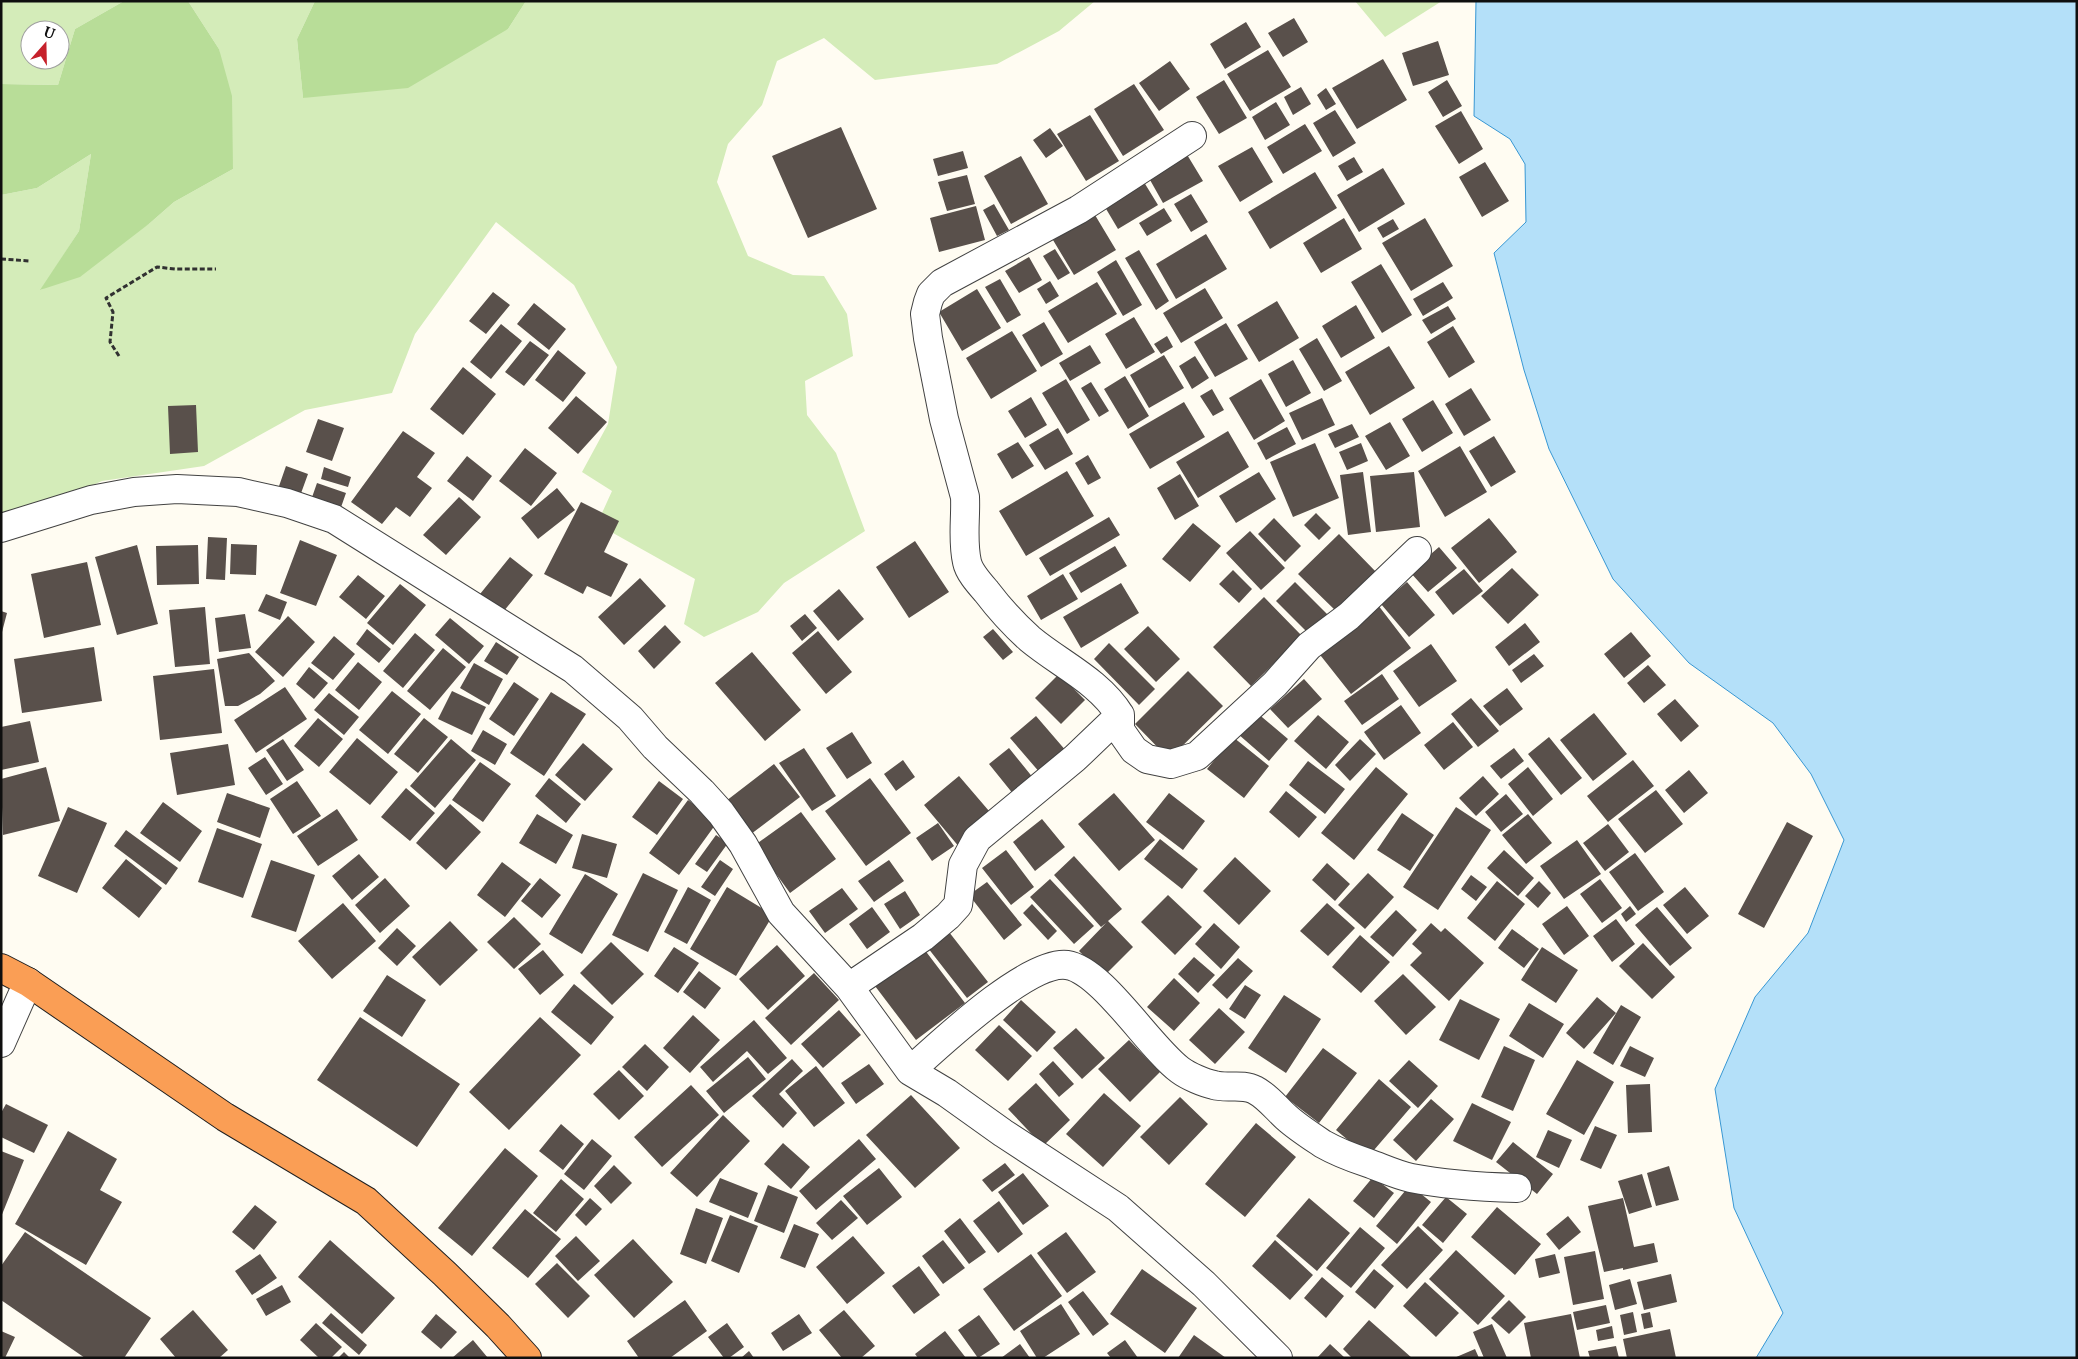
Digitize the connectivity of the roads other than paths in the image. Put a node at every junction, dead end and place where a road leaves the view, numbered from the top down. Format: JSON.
{"nodes":[{"id":1,"x":1192,"y":136,"type":"dead end"},
{"id":2,"x":1,"y":528,"type":"edge"},
{"id":3,"x":1417,"y":551,"type":"dead end"},
{"id":4,"x":1120,"y":715,"type":"junction"},
{"id":5,"x":1,"y":968,"type":"edge"},
{"id":6,"x":28,"y":982,"type":"junction"},
{"id":7,"x":849,"y":986,"type":"junction"},
{"id":8,"x":1,"y":1043,"type":"edge"},
{"id":9,"x":910,"y":1071,"type":"junction"},
{"id":10,"x":1517,"y":1188,"type":"dead end"},
{"id":11,"x":527,"y":1358,"type":"edge"},
{"id":12,"x":1278,"y":1358,"type":"edge"}],
"edges":[{"from":1,"to":4,"type":"street"},
{"from":2,"to":7,"type":"street"},
{"from":3,"to":4,"type":"street"},
{"from":4,"to":7,"type":"street"},
{"from":5,"to":6,"type":"highway"},
{"from":6,"to":8,"type":"street"},
{"from":6,"to":11,"type":"highway"},
{"from":7,"to":9,"type":"street"},
{"from":9,"to":10,"type":"street"},
{"from":9,"to":12,"type":"street"}]}
